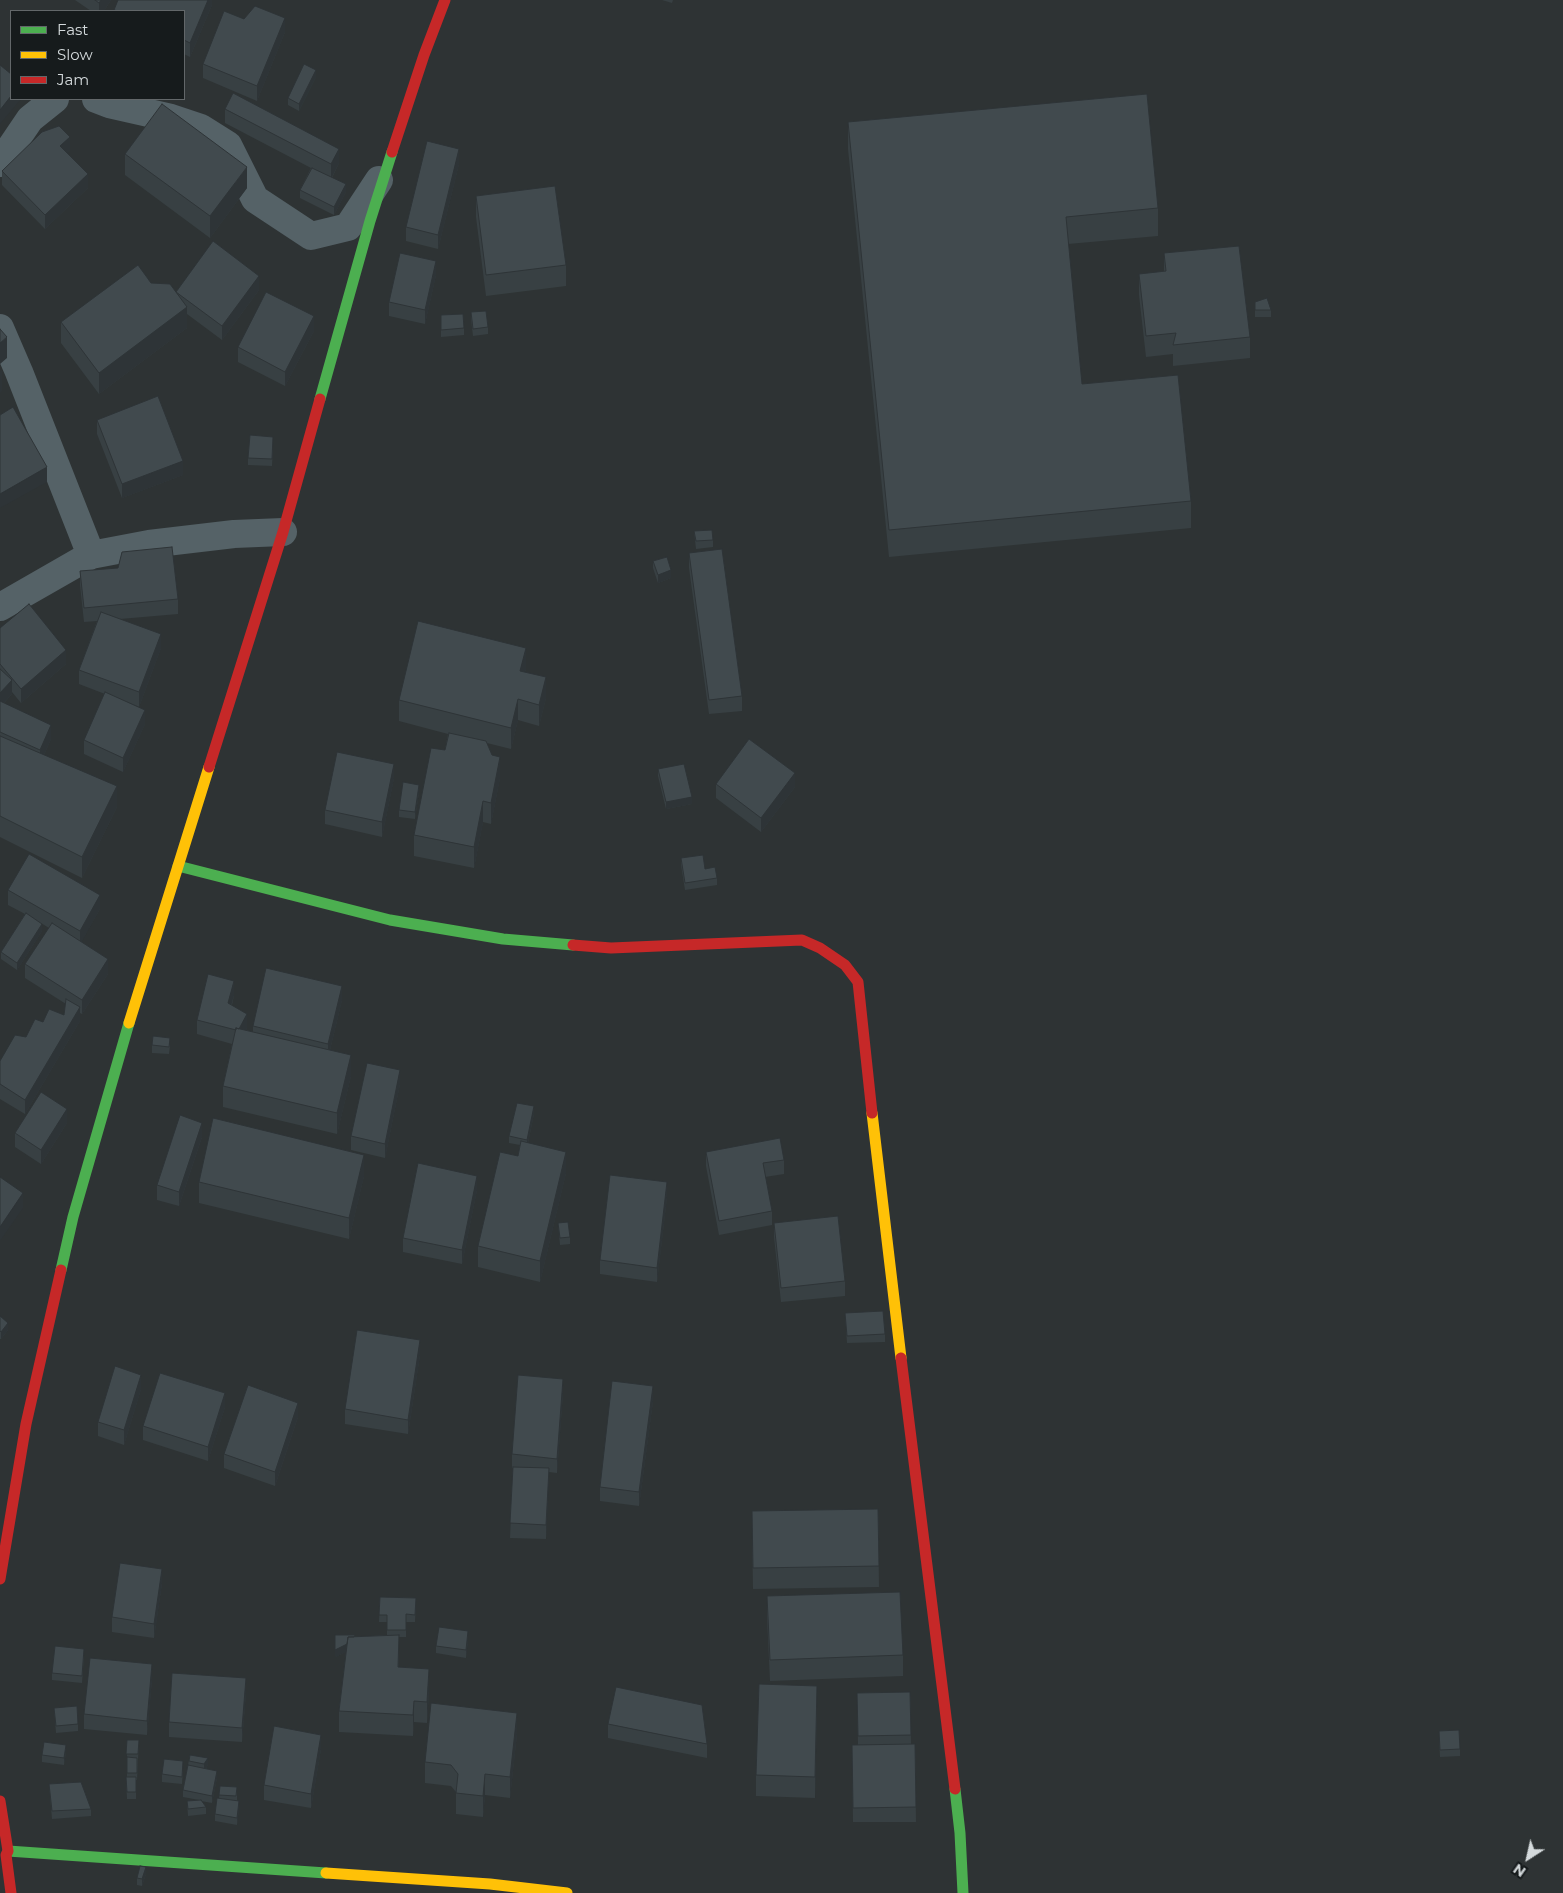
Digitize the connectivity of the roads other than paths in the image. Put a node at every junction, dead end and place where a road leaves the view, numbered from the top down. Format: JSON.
{"nodes":[{"id":1,"x":445,"y":0,"type":"edge"},
{"id":2,"x":53,"y":100,"type":"edge"},
{"id":3,"x":99,"y":100,"type":"edge"},
{"id":4,"x":0,"y":163,"type":"edge"},
{"id":5,"x":388,"y":166,"type":"junction"},
{"id":6,"x":0,"y":328,"type":"edge"},
{"id":7,"x":283,"y":532,"type":"junction"},
{"id":8,"x":91,"y":555,"type":"junction"},
{"id":9,"x":0,"y":607,"type":"edge"},
{"id":10,"x":178,"y":866,"type":"junction"},
{"id":11,"x":0,"y":1579,"type":"edge"},
{"id":12,"x":0,"y":1801,"type":"edge"},
{"id":13,"x":8,"y":1851,"type":"junction"},
{"id":14,"x":12,"y":1893,"type":"edge"},
{"id":15,"x":567,"y":1893,"type":"edge"},
{"id":16,"x":963,"y":1893,"type":"edge"}],
"edges":[{"from":1,"to":5,"type":"street"},
{"from":2,"to":4,"type":"street"},
{"from":3,"to":5,"type":"street"},
{"from":5,"to":7,"type":"street"},
{"from":6,"to":8,"type":"street"},
{"from":7,"to":8,"type":"street"},
{"from":7,"to":10,"type":"street"},
{"from":8,"to":9,"type":"street"},
{"from":10,"to":11,"type":"street"},
{"from":10,"to":16,"type":"street"},
{"from":12,"to":13,"type":"street"},
{"from":13,"to":14,"type":"street"},
{"from":13,"to":15,"type":"street"}]}
